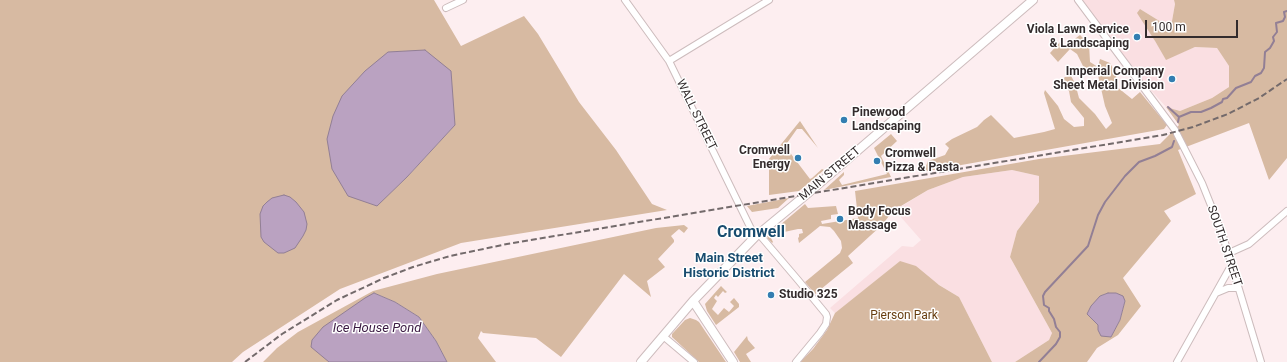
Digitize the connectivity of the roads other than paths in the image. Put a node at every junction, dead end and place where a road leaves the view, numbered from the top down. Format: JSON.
{"nodes":[{"id":1,"x":463,"y":0,"type":"edge"},
{"id":2,"x":626,"y":0,"type":"edge"},
{"id":3,"x":769,"y":0,"type":"edge"},
{"id":4,"x":1033,"y":0,"type":"edge"},
{"id":5,"x":1078,"y":0,"type":"edge"},
{"id":6,"x":446,"y":8,"type":"dead end"},
{"id":7,"x":669,"y":61,"type":"junction"},
{"id":8,"x":1287,"y":211,"type":"edge"},
{"id":9,"x":757,"y":235,"type":"junction"},
{"id":10,"x":1229,"y":253,"type":"junction"},
{"id":11,"x":1232,"y":264,"type":"junction"},
{"id":12,"x":1238,"y":288,"type":"junction"},
{"id":13,"x":1216,"y":293,"type":"junction"},
{"id":14,"x":693,"y":301,"type":"junction"},
{"id":15,"x":663,"y":336,"type":"junction"},
{"id":16,"x":641,"y":362,"type":"edge"},
{"id":17,"x":694,"y":362,"type":"edge"},
{"id":18,"x":733,"y":362,"type":"edge"},
{"id":19,"x":796,"y":362,"type":"edge"},
{"id":20,"x":1178,"y":362,"type":"edge"},
{"id":21,"x":1261,"y":362,"type":"edge"}],
"edges":[{"from":1,"to":6,"type":"street"},
{"from":2,"to":7,"type":"street","name":"WALL STREET"},
{"from":3,"to":7,"type":"street"},
{"from":4,"to":9,"type":"main road","name":"MAIN STREET"},
{"from":5,"to":10,"type":"street","name":"SOUTH STREET"},
{"from":7,"to":9,"type":"street","name":"WALL STREET"},
{"from":8,"to":10,"type":"street"},
{"from":9,"to":14,"type":"main road","name":"MAIN STREET"},
{"from":9,"to":19,"type":"street","name":"WALL STREET"},
{"from":10,"to":11,"type":"street","name":"SOUTH STREET"},
{"from":11,"to":12,"type":"street","name":"SOUTH STREET"},
{"from":11,"to":13,"type":"street"},
{"from":12,"to":13,"type":"street"},
{"from":12,"to":21,"type":"street","name":"SOUTH STREET"},
{"from":13,"to":20,"type":"street"},
{"from":14,"to":15,"type":"main road","name":"MAIN STREET"},
{"from":14,"to":18,"type":"main road"},
{"from":15,"to":16,"type":"main road","name":"MAIN STREET"},
{"from":15,"to":17,"type":"street"}]}
